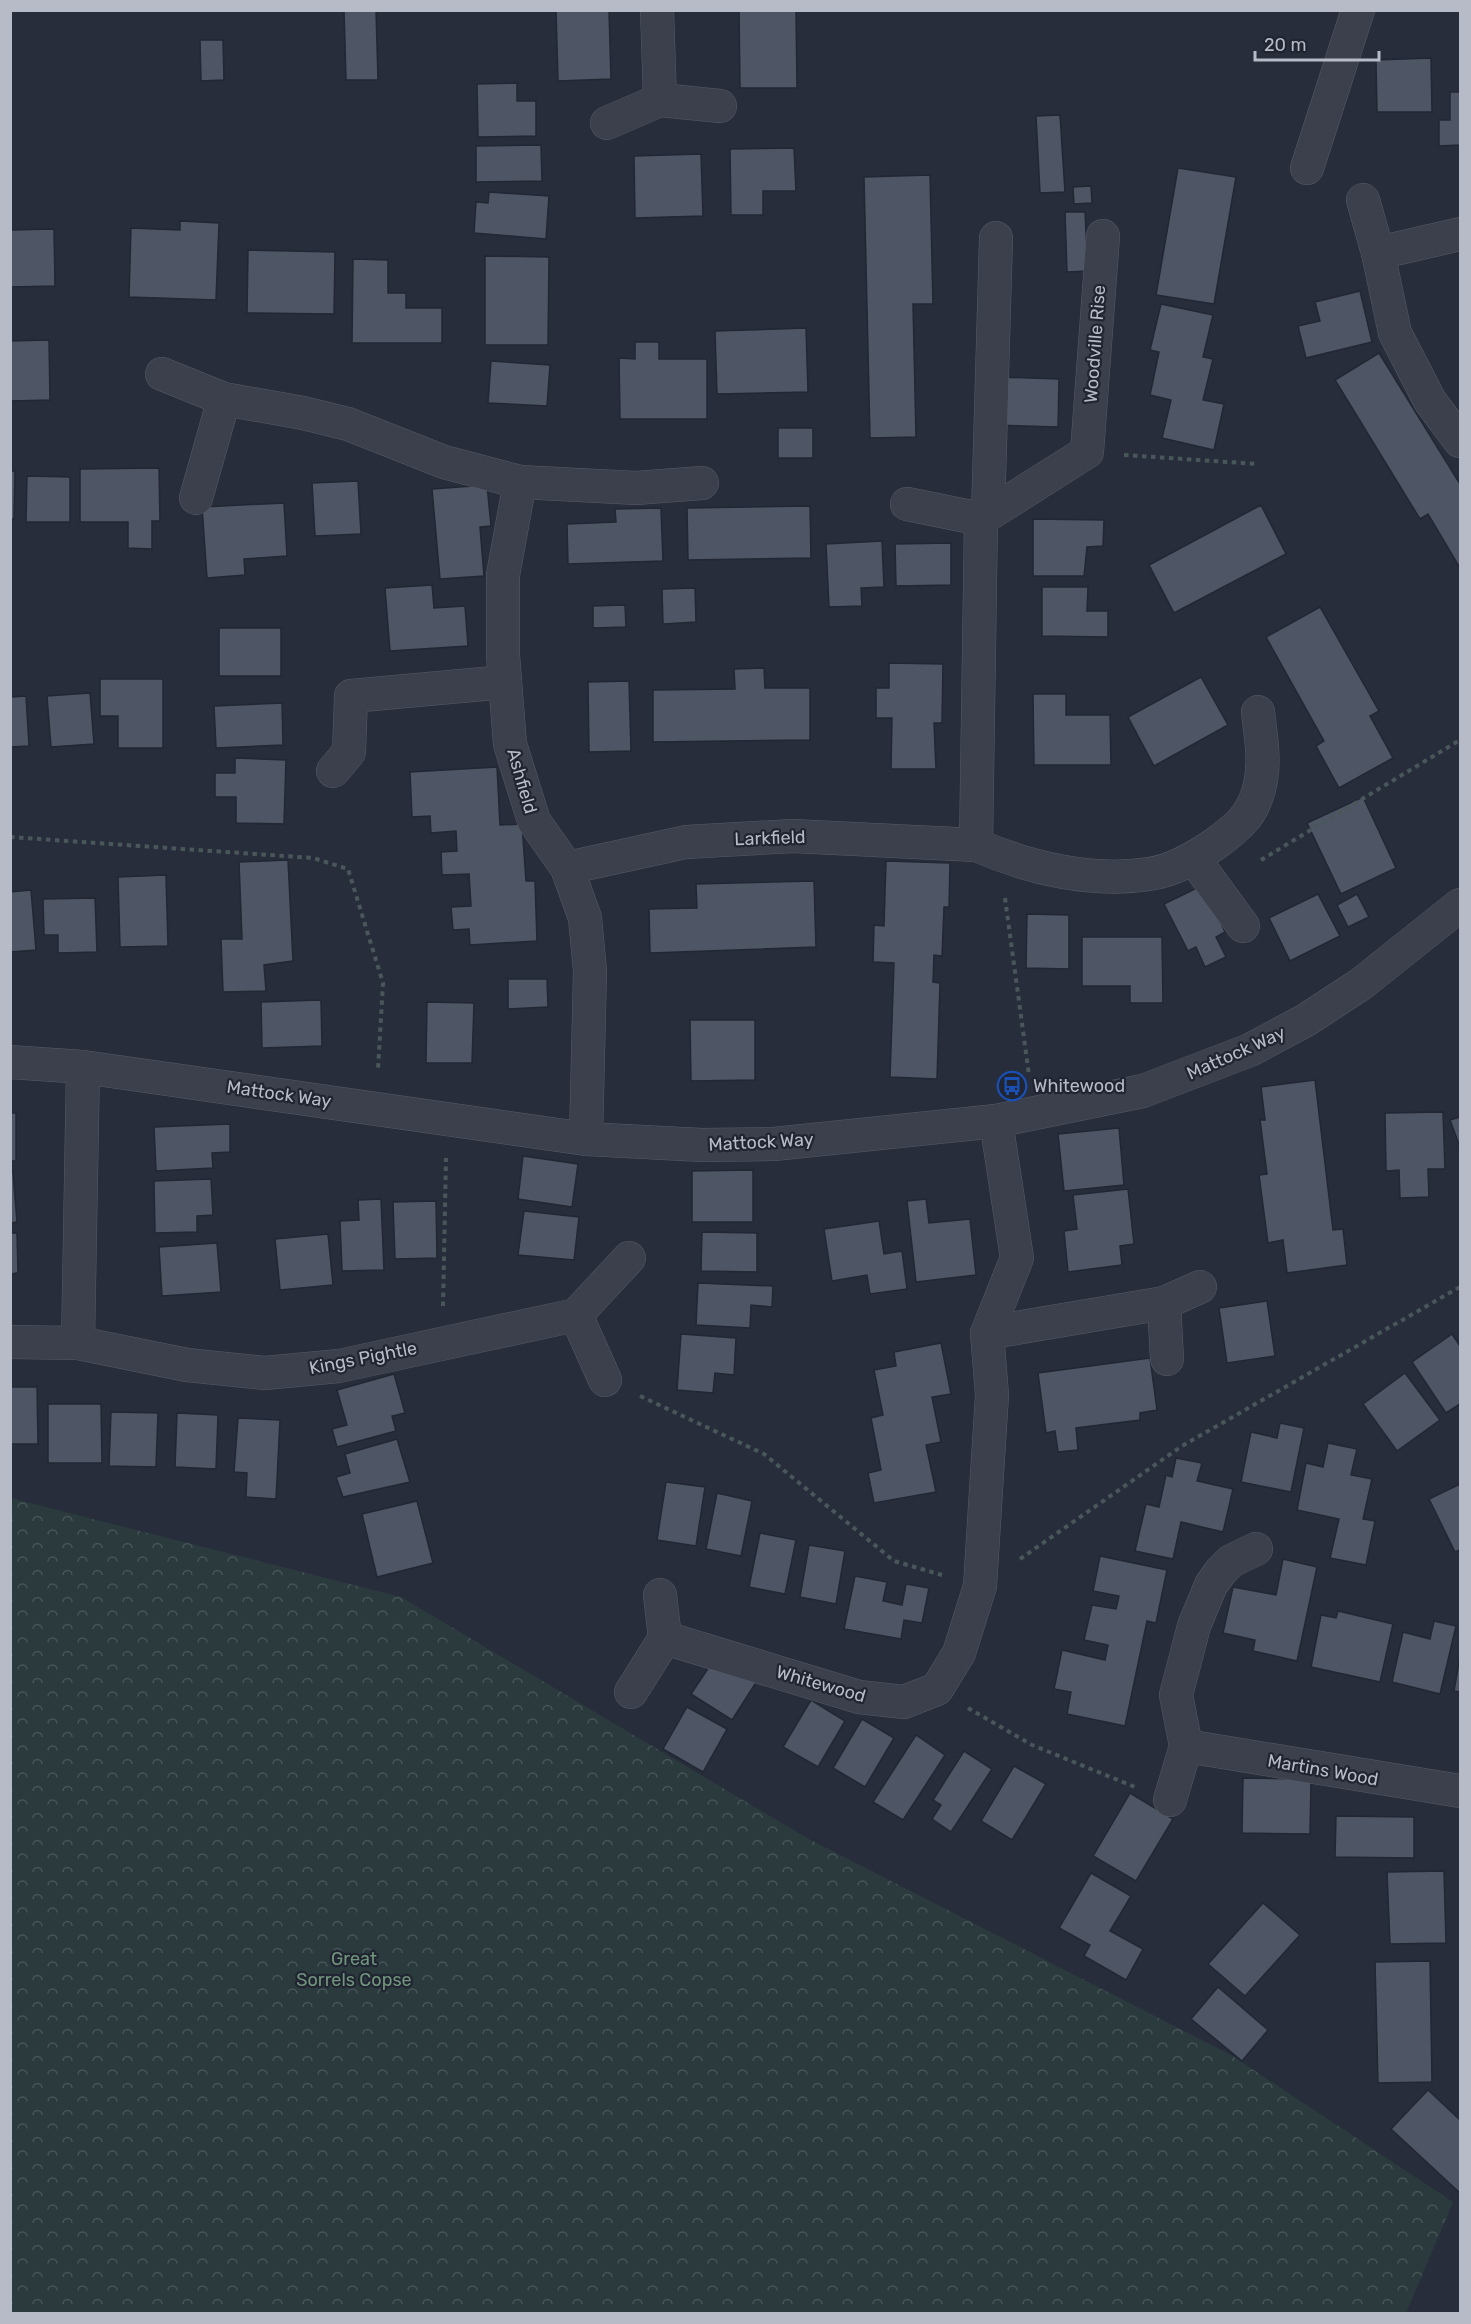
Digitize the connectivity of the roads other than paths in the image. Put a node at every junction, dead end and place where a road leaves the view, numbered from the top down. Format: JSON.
{"nodes":[{"id":1,"x":657,"y":10,"type":"edge"},
{"id":2,"x":1358,"y":10,"type":"edge"},
{"id":3,"x":660,"y":100,"type":"junction"},
{"id":4,"x":720,"y":106,"type":"dead end"},
{"id":5,"x":607,"y":123,"type":"dead end"},
{"id":6,"x":1307,"y":168,"type":"dead end"},
{"id":7,"x":1363,"y":200,"type":"dead end"},
{"id":8,"x":1461,"y":234,"type":"edge"},
{"id":9,"x":1103,"y":236,"type":"dead end"},
{"id":10,"x":996,"y":238,"type":"dead end"},
{"id":11,"x":1378,"y":253,"type":"junction"},
{"id":12,"x":162,"y":374,"type":"dead end"},
{"id":13,"x":224,"y":399,"type":"junction"},
{"id":14,"x":1461,"y":441,"type":"edge"},
{"id":15,"x":520,"y":482,"type":"junction"},
{"id":16,"x":702,"y":483,"type":"dead end"},
{"id":17,"x":196,"y":498,"type":"dead end"},
{"id":18,"x":907,"y":504,"type":"dead end"},
{"id":19,"x":984,"y":517,"type":"junction"},
{"id":20,"x":506,"y":682,"type":"junction"},
{"id":21,"x":1258,"y":712,"type":"dead end"},
{"id":22,"x":333,"y":771,"type":"dead end"},
{"id":23,"x":988,"y":850,"type":"junction"},
{"id":24,"x":1194,"y":859,"type":"junction"},
{"id":25,"x":567,"y":867,"type":"junction"},
{"id":26,"x":1461,"y":905,"type":"edge"},
{"id":27,"x":1243,"y":926,"type":"dead end"},
{"id":28,"x":10,"y":1062,"type":"edge"},
{"id":29,"x":82,"y":1067,"type":"junction"},
{"id":30,"x":996,"y":1121,"type":"junction"},
{"id":31,"x":586,"y":1139,"type":"junction"},
{"id":32,"x":629,"y":1258,"type":"dead end"},
{"id":33,"x":1200,"y":1287,"type":"dead end"},
{"id":34,"x":1164,"y":1303,"type":"junction"},
{"id":35,"x":576,"y":1316,"type":"junction"},
{"id":36,"x":987,"y":1333,"type":"junction"},
{"id":37,"x":10,"y":1342,"type":"edge"},
{"id":38,"x":78,"y":1343,"type":"junction"},
{"id":39,"x":1167,"y":1359,"type":"dead end"},
{"id":40,"x":605,"y":1380,"type":"road end"},
{"id":41,"x":1256,"y":1549,"type":"dead end"},
{"id":42,"x":660,"y":1595,"type":"dead end"},
{"id":43,"x":665,"y":1638,"type":"junction"},
{"id":44,"x":631,"y":1692,"type":"dead end"},
{"id":45,"x":1186,"y":1746,"type":"junction"},
{"id":46,"x":1461,"y":1791,"type":"edge"},
{"id":47,"x":1170,"y":1800,"type":"road end"}],
"edges":[{"from":1,"to":3,"type":"street"},
{"from":2,"to":6,"type":"street"},
{"from":3,"to":4,"type":"street"},
{"from":3,"to":5,"type":"street"},
{"from":7,"to":11,"type":"street"},
{"from":8,"to":11,"type":"street"},
{"from":9,"to":19,"type":"street","name":"Woodville Rise"},
{"from":10,"to":19,"type":"street"},
{"from":11,"to":14,"type":"street"},
{"from":12,"to":13,"type":"street"},
{"from":13,"to":15,"type":"street"},
{"from":13,"to":17,"type":"street"},
{"from":15,"to":16,"type":"street"},
{"from":15,"to":20,"type":"street","name":"Ashfield"},
{"from":18,"to":19,"type":"street"},
{"from":19,"to":23,"type":"street"},
{"from":20,"to":22,"type":"street"},
{"from":20,"to":25,"type":"street","name":"Ashfield"},
{"from":21,"to":24,"type":"street","name":"Larkfield"},
{"from":23,"to":24,"type":"street","name":"Larkfield"},
{"from":23,"to":25,"type":"street","name":"Larkfield"},
{"from":24,"to":27,"type":"street"},
{"from":25,"to":31,"type":"street","name":"Ashfield"},
{"from":26,"to":30,"type":"street","name":"Mattock Way"},
{"from":28,"to":29,"type":"street","name":"Mattock Way"},
{"from":29,"to":31,"type":"street","name":"Mattock Way"},
{"from":29,"to":38,"type":"street"},
{"from":30,"to":31,"type":"street","name":"Mattock Way"},
{"from":30,"to":36,"type":"street"},
{"from":32,"to":35,"type":"street"},
{"from":33,"to":34,"type":"street"},
{"from":34,"to":36,"type":"street"},
{"from":34,"to":39,"type":"street"},
{"from":35,"to":38,"type":"street","name":"Kings Pightle"},
{"from":35,"to":40,"type":"street"},
{"from":36,"to":43,"type":"street","name":"Whitewood"},
{"from":37,"to":38,"type":"street","name":"Kings Pightle"},
{"from":41,"to":45,"type":"street"},
{"from":42,"to":43,"type":"street"},
{"from":43,"to":44,"type":"street"},
{"from":45,"to":46,"type":"street","name":"Martins Wood"},
{"from":45,"to":47,"type":"street"}]}
